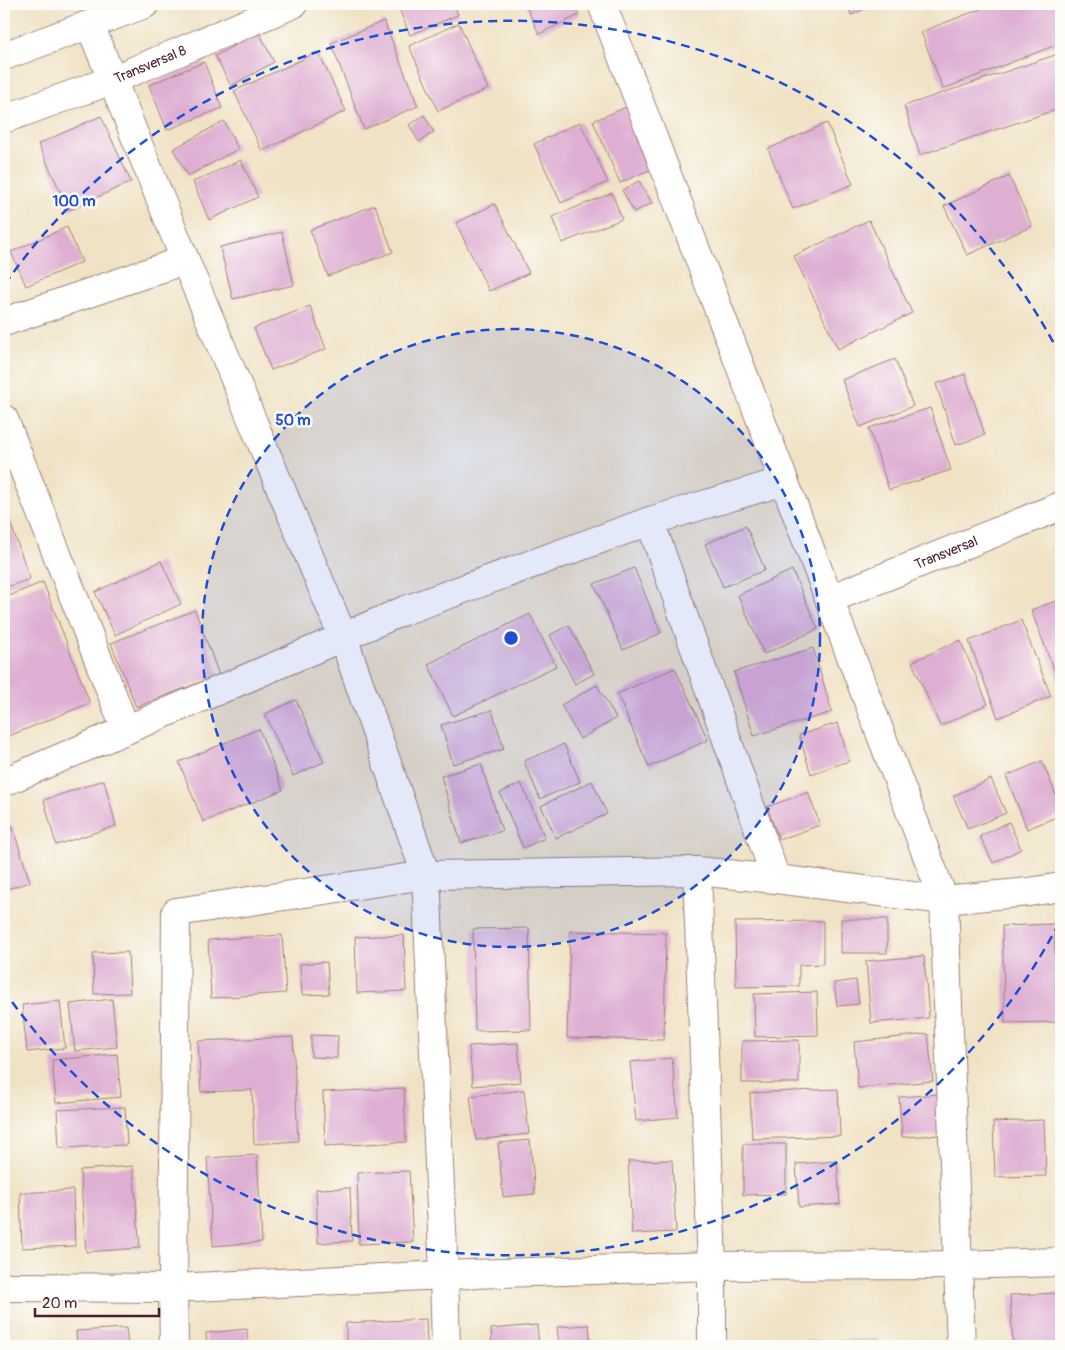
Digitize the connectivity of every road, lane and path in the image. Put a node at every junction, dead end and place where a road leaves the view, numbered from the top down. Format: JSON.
{"nodes":[{"id":1,"x":146,"y":4,"type":"edge"},
{"id":2,"x":294,"y":4,"type":"edge"},
{"id":3,"x":602,"y":4,"type":"edge"},
{"id":4,"x":90,"y":25,"type":"junction"},
{"id":5,"x":4,"y":56,"type":"edge"},
{"id":6,"x":112,"y":80,"type":"junction"},
{"id":7,"x":4,"y":119,"type":"edge"},
{"id":8,"x":184,"y":260,"type":"junction"},
{"id":9,"x":4,"y":322,"type":"edge"},
{"id":10,"x":4,"y":418,"type":"edge"},
{"id":11,"x":784,"y":481,"type":"junction"},
{"id":12,"x":1061,"y":506,"type":"edge"},
{"id":13,"x":650,"y":521,"type":"junction"},
{"id":14,"x":830,"y":599,"type":"junction"},
{"id":15,"x":343,"y":637,"type":"junction"},
{"id":16,"x":126,"y":730,"type":"junction"},
{"id":17,"x":4,"y":782,"type":"edge"},
{"id":18,"x":697,"y":871,"type":"junction"},
{"id":19,"x":426,"y":875,"type":"junction"},
{"id":20,"x":776,"y":879,"type":"junction"},
{"id":21,"x":1061,"y":887,"type":"edge"},
{"id":22,"x":944,"y":900,"type":"junction"},
{"id":23,"x":1061,"y":1262,"type":"edge"},
{"id":24,"x":958,"y":1265,"type":"junction"},
{"id":25,"x":712,"y":1266,"type":"junction"},
{"id":26,"x":444,"y":1276,"type":"junction"},
{"id":27,"x":4,"y":1287,"type":"edge"},
{"id":28,"x":173,"y":1288,"type":"junction"},
{"id":29,"x":174,"y":1346,"type":"edge"},
{"id":30,"x":446,"y":1346,"type":"edge"},
{"id":31,"x":712,"y":1346,"type":"edge"},
{"id":32,"x":961,"y":1346,"type":"edge"}],
"edges":[{"from":1,"to":4,"type":"street"},
{"from":2,"to":6,"type":"street","name":"Transversal 8"},
{"from":3,"to":11,"type":"street"},
{"from":4,"to":5,"type":"street"},
{"from":4,"to":6,"type":"street"},
{"from":6,"to":7,"type":"street","name":"Transversal 8"},
{"from":6,"to":8,"type":"street"},
{"from":8,"to":9,"type":"street"},
{"from":8,"to":15,"type":"street"},
{"from":10,"to":16,"type":"street"},
{"from":11,"to":13,"type":"street"},
{"from":11,"to":14,"type":"street"},
{"from":12,"to":14,"type":"street","name":"Transversal"},
{"from":13,"to":15,"type":"street"},
{"from":13,"to":20,"type":"street"},
{"from":14,"to":22,"type":"street"},
{"from":15,"to":16,"type":"street"},
{"from":15,"to":19,"type":"street"},
{"from":16,"to":17,"type":"street"},
{"from":18,"to":19,"type":"street"},
{"from":18,"to":20,"type":"street"},
{"from":18,"to":25,"type":"street"},
{"from":19,"to":26,"type":"street"},
{"from":19,"to":28,"type":"street"},
{"from":20,"to":22,"type":"street"},
{"from":21,"to":22,"type":"street"},
{"from":22,"to":24,"type":"street"},
{"from":23,"to":24,"type":"street"},
{"from":24,"to":25,"type":"street"},
{"from":24,"to":32,"type":"street"},
{"from":25,"to":26,"type":"street"},
{"from":25,"to":31,"type":"street"},
{"from":26,"to":28,"type":"street"},
{"from":26,"to":30,"type":"street"},
{"from":27,"to":28,"type":"street"},
{"from":28,"to":29,"type":"street"}]}
